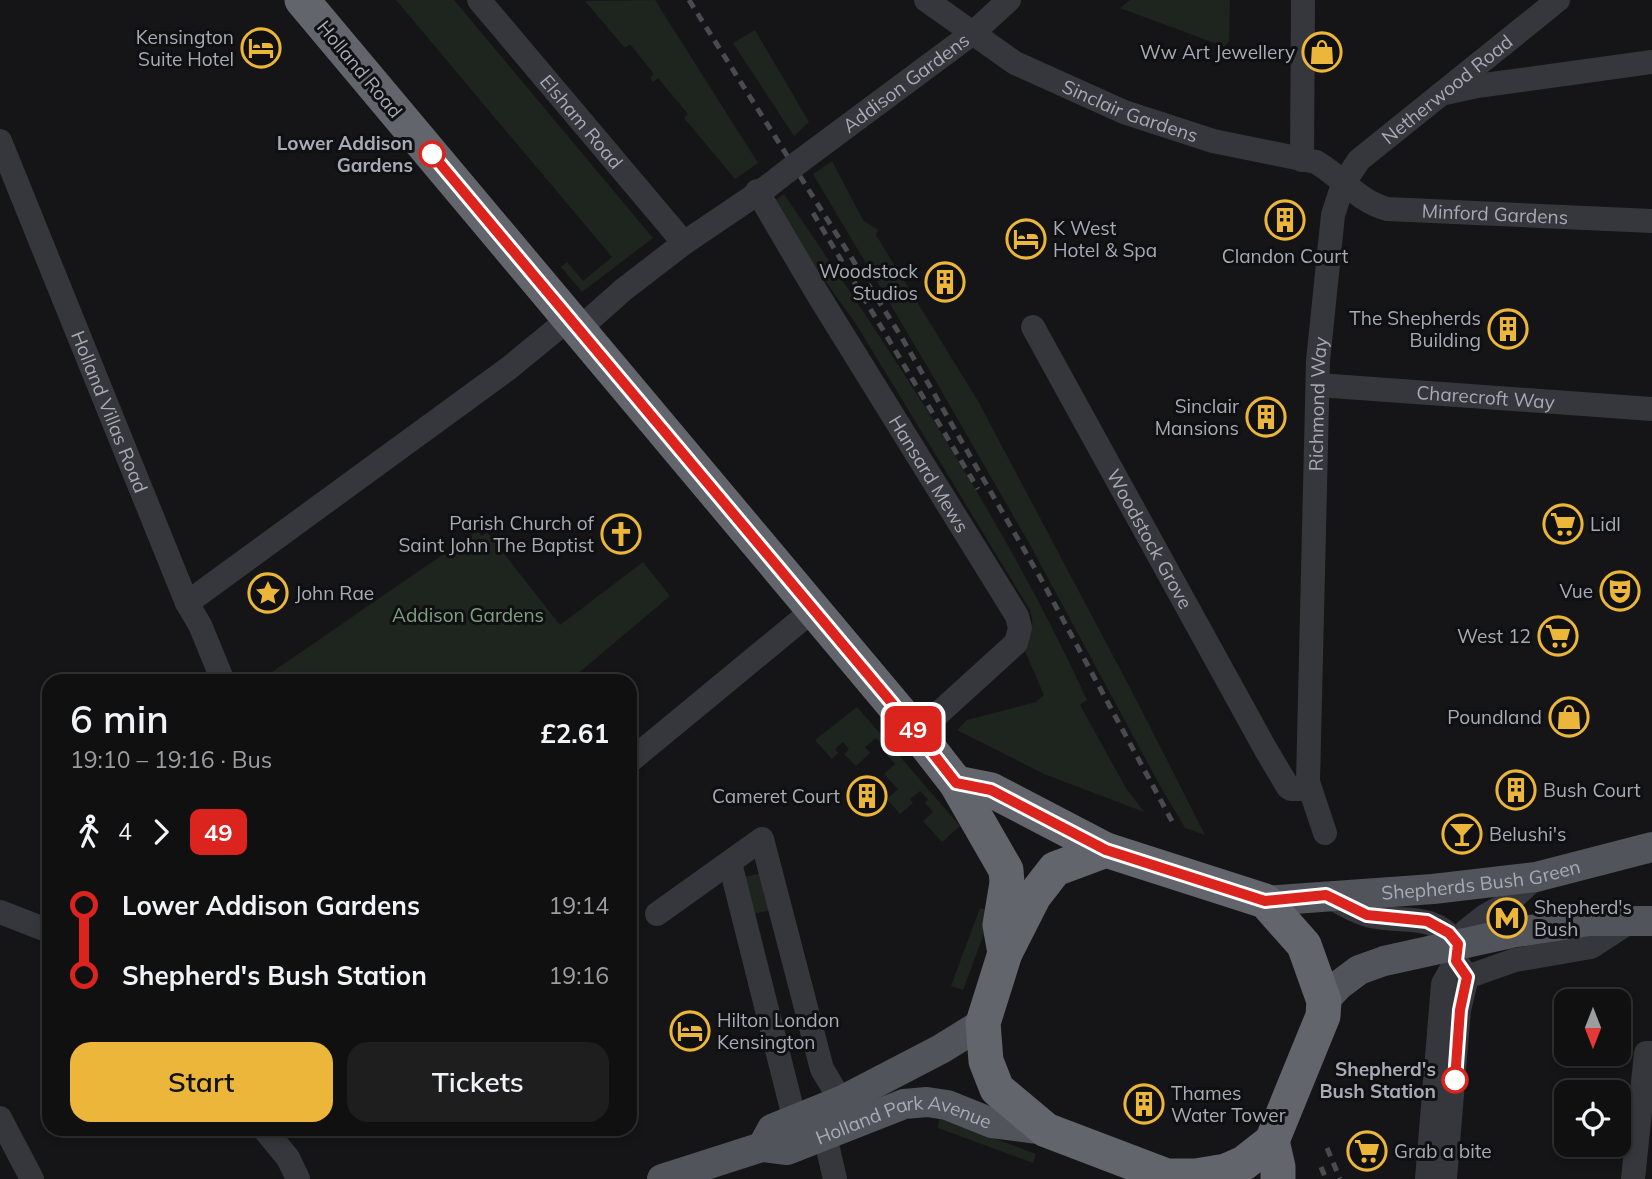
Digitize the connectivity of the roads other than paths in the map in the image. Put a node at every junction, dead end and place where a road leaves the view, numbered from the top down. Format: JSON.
{"nodes":[{"id":1,"x":302,"y":0,"type":"edge"},
{"id":2,"x":479,"y":0,"type":"edge"},
{"id":3,"x":926,"y":0,"type":"edge"},
{"id":4,"x":1009,"y":0,"type":"edge"},
{"id":5,"x":1303,"y":0,"type":"edge"},
{"id":6,"x":1558,"y":0,"type":"edge"},
{"id":7,"x":974,"y":32,"type":"junction"},
{"id":8,"x":1652,"y":62,"type":"edge"},
{"id":9,"x":1437,"y":95,"type":"junction"},
{"id":10,"x":0,"y":141,"type":"edge"},
{"id":11,"x":1302,"y":160,"type":"junction"},
{"id":12,"x":1343,"y":184,"type":"junction"},
{"id":13,"x":762,"y":189,"type":"junction"},
{"id":14,"x":1652,"y":220,"type":"edge"},
{"id":15,"x":684,"y":243,"type":"junction"},
{"id":16,"x":574,"y":323,"type":"junction"},
{"id":17,"x":1033,"y":327,"type":"dead end"},
{"id":18,"x":1318,"y":385,"type":"junction"},
{"id":19,"x":1652,"y":409,"type":"edge"},
{"id":20,"x":187,"y":603,"type":"junction"},
{"id":21,"x":813,"y":610,"type":"junction"},
{"id":22,"x":220,"y":674,"type":"edge"},
{"id":23,"x":917,"y":733,"type":"junction"},
{"id":24,"x":1310,"y":744,"type":"junction"},
{"id":25,"x":1266,"y":750,"type":"junction"},
{"id":26,"x":637,"y":755,"type":"edge"},
{"id":27,"x":956,"y":783,"type":"junction"},
{"id":28,"x":1309,"y":789,"type":"junction"},
{"id":29,"x":1325,"y":834,"type":"dead end"},
{"id":30,"x":1652,"y":847,"type":"edge"},
{"id":31,"x":1106,"y":850,"type":"junction"},
{"id":32,"x":730,"y":863,"type":"junction"},
{"id":33,"x":1536,"y":877,"type":"junction"},
{"id":34,"x":1326,"y":895,"type":"junction"},
{"id":35,"x":1265,"y":901,"type":"junction"},
{"id":36,"x":0,"y":912,"type":"edge"},
{"id":37,"x":657,"y":914,"type":"dead end"},
{"id":38,"x":1642,"y":921,"type":"edge"},
{"id":39,"x":42,"y":928,"type":"edge"},
{"id":40,"x":1005,"y":953,"type":"junction"},
{"id":41,"x":1460,"y":960,"type":"junction"},
{"id":42,"x":1324,"y":1001,"type":"junction"},
{"id":43,"x":983,"y":1023,"type":"junction"},
{"id":44,"x":1649,"y":1053,"type":"edge"},
{"id":45,"x":841,"y":1101,"type":"junction"},
{"id":46,"x":0,"y":1118,"type":"edge"},
{"id":47,"x":794,"y":1121,"type":"junction"},
{"id":48,"x":1046,"y":1130,"type":"junction"},
{"id":49,"x":269,"y":1136,"type":"edge"},
{"id":50,"x":283,"y":1136,"type":"edge"},
{"id":51,"x":825,"y":1136,"type":"junction"},
{"id":52,"x":1272,"y":1141,"type":"junction"},
{"id":53,"x":762,"y":1147,"type":"junction"},
{"id":54,"x":293,"y":1168,"type":"edge"},
{"id":55,"x":1168,"y":1178,"type":"edge"},
{"id":56,"x":32,"y":1179,"type":"edge"},
{"id":57,"x":662,"y":1179,"type":"edge"},
{"id":58,"x":835,"y":1179,"type":"edge"},
{"id":59,"x":1278,"y":1179,"type":"edge"},
{"id":60,"x":1427,"y":1179,"type":"edge"},
{"id":61,"x":1445,"y":1179,"type":"edge"},
{"id":62,"x":1633,"y":1179,"type":"edge"}],
"edges":[{"from":1,"to":16,"type":"highway","name":"Holland Road"},
{"from":2,"to":15,"type":"street","name":"Elsham Road"},
{"from":3,"to":7,"type":"street","name":"Sinclair Gardens"},
{"from":4,"to":7,"type":"street","name":"Addison Gardens"},
{"from":5,"to":11,"type":"street"},
{"from":6,"to":9,"type":"street","name":"Netherwood Road"},
{"from":7,"to":11,"type":"street","name":"Sinclair Gardens"},
{"from":7,"to":13,"type":"street","name":"Addison Gardens","bridge":true},
{"from":8,"to":9,"type":"street"},
{"from":9,"to":12,"type":"street","name":"Netherwood Road"},
{"from":10,"to":20,"type":"street","name":"Holland Villas Road"},
{"from":11,"to":12,"type":"street"},
{"from":12,"to":14,"type":"street","name":"Minford Gardens"},
{"from":12,"to":18,"type":"street","name":"Richmond Way"},
{"from":13,"to":15,"type":"street"},
{"from":13,"to":23,"type":"street","name":"Hansard Mews"},
{"from":15,"to":16,"type":"street"},
{"from":16,"to":20,"type":"street"},
{"from":16,"to":21,"type":"highway","name":"Holland Road"},
{"from":17,"to":25,"type":"street","name":"Woodstock Grove"},
{"from":18,"to":19,"type":"street","name":"Charecroft Way"},
{"from":18,"to":24,"type":"street","name":"Richmond Way"},
{"from":20,"to":22,"type":"street","name":"Holland Villas Road"},
{"from":21,"to":23,"type":"highway","name":"Holland Road"},
{"from":21,"to":26,"type":"street"},
{"from":23,"to":27,"type":"highway","name":"Holland Road"},
{"from":24,"to":25,"type":"street"},
{"from":24,"to":28,"type":"street","name":"Richmond Way"},
{"from":25,"to":28,"type":"street","name":"Woodstock Grove"},
{"from":27,"to":31,"type":"highway"},
{"from":27,"to":40,"type":"highway","name":"Holland Road"},
{"from":28,"to":29,"type":"street","name":"Richmond Way"},
{"from":30,"to":33,"type":"main road","name":"Shepherds Bush Green"},
{"from":31,"to":35,"type":"highway"},
{"from":31,"to":40,"type":"highway"},
{"from":32,"to":37,"type":"street"},
{"from":32,"to":45,"type":"street"},
{"from":32,"to":47,"type":"street"},
{"from":33,"to":34,"type":"main road","name":"Shepherds Bush Green"},
{"from":33,"to":41,"type":"street"},
{"from":34,"to":35,"type":"main road","name":"Shepherds Bush Green"},
{"from":34,"to":41,"type":"street"},
{"from":35,"to":42,"type":"highway"},
{"from":36,"to":39,"type":"street"},
{"from":38,"to":41,"type":"main road"},
{"from":40,"to":43,"type":"highway"},
{"from":41,"to":42,"type":"main road"},
{"from":41,"to":60,"type":"street"},
{"from":41,"to":61,"type":"street"},
{"from":42,"to":52,"type":"highway"},
{"from":43,"to":45,"type":"main road","name":"Holland Park Avenue"},
{"from":43,"to":48,"type":"highway"},
{"from":44,"to":62,"type":"street"},
{"from":45,"to":47,"type":"main road","name":"Holland Park Avenue"},
{"from":46,"to":56,"type":"street"},
{"from":47,"to":53,"type":"main road","name":"Holland Park Avenue"},
{"from":48,"to":51,"type":"main road","name":"Holland Park Avenue"},
{"from":48,"to":55,"type":"highway"},
{"from":49,"to":54,"type":"street"},
{"from":50,"to":54,"type":"street"},
{"from":51,"to":53,"type":"main road","name":"Holland Park Avenue"},
{"from":51,"to":58,"type":"street"},
{"from":52,"to":55,"type":"highway"},
{"from":52,"to":59,"type":"highway"},
{"from":53,"to":57,"type":"main road","name":"Holland Park Avenue"}]}
